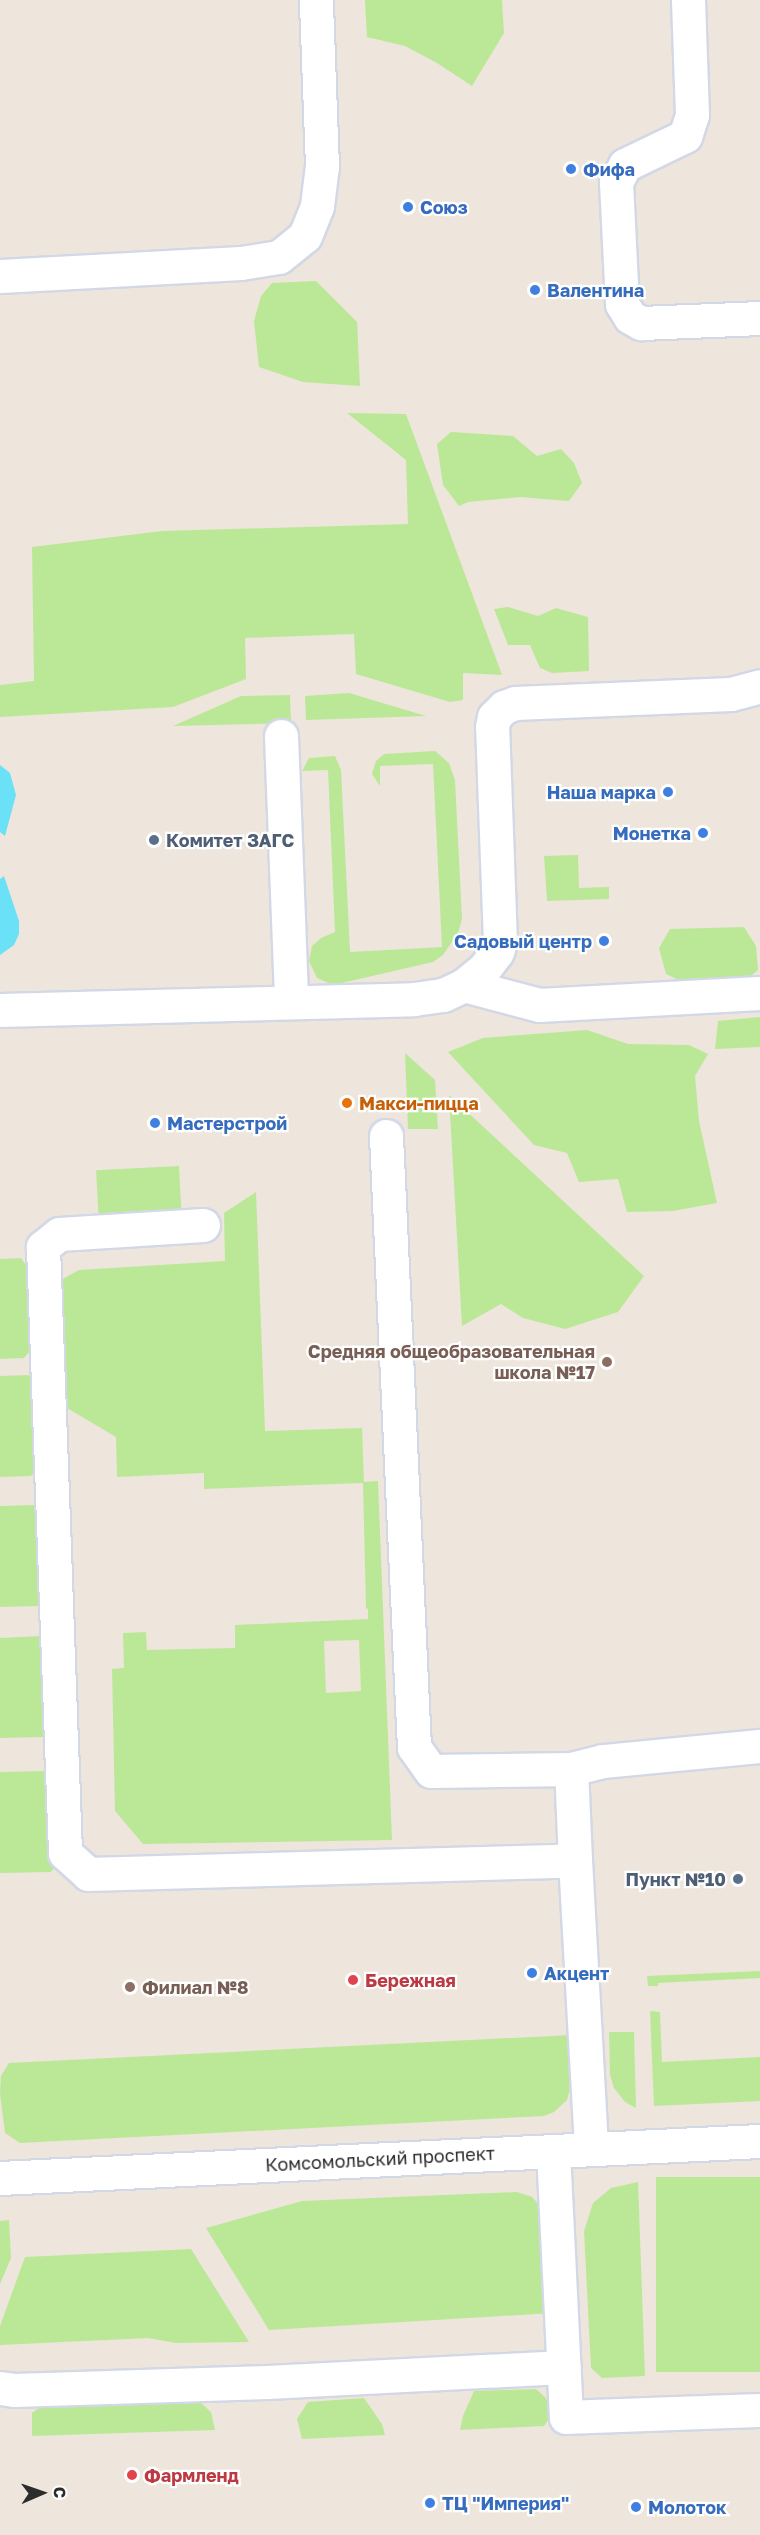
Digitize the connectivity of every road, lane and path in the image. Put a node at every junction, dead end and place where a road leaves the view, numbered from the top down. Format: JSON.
{"nodes":[{"id":1,"x":316,"y":0,"type":"edge"},
{"id":2,"x":688,"y":0,"type":"edge"},
{"id":3,"x":0,"y":276,"type":"edge"},
{"id":4,"x":760,"y":318,"type":"edge"},
{"id":5,"x":760,"y":686,"type":"edge"},
{"id":6,"x":281,"y":736,"type":"dead end"},
{"id":7,"x":464,"y":985,"type":"junction"},
{"id":8,"x":760,"y":993,"type":"edge"},
{"id":9,"x":291,"y":1002,"type":"junction"},
{"id":10,"x":0,"y":1010,"type":"edge"},
{"id":11,"x":386,"y":1136,"type":"dead end"},
{"id":12,"x":203,"y":1225,"type":"dead end"},
{"id":13,"x":760,"y":1746,"type":"edge"},
{"id":14,"x":572,"y":1769,"type":"junction"},
{"id":15,"x":575,"y":1860,"type":"junction"},
{"id":16,"x":760,"y":2140,"type":"edge"},
{"id":17,"x":591,"y":2149,"type":"junction"},
{"id":18,"x":554,"y":2151,"type":"junction"},
{"id":19,"x":0,"y":2178,"type":"edge"},
{"id":20,"x":564,"y":2367,"type":"junction"},
{"id":21,"x":0,"y":2388,"type":"edge"},
{"id":22,"x":760,"y":2410,"type":"edge"}],
"edges":[{"from":1,"to":3,"type":"street"},
{"from":2,"to":4,"type":"street"},
{"from":5,"to":7,"type":"street"},
{"from":6,"to":9,"type":"street"},
{"from":7,"to":8,"type":"street"},
{"from":7,"to":9,"type":"street"},
{"from":9,"to":10,"type":"street"},
{"from":11,"to":14,"type":"street"},
{"from":12,"to":15,"type":"street"},
{"from":13,"to":14,"type":"street"},
{"from":14,"to":15,"type":"street"},
{"from":15,"to":17,"type":"street"},
{"from":16,"to":17,"type":"street","name":"Комсомольский проспект"},
{"from":17,"to":18,"type":"street","name":"Комсомольский проспект"},
{"from":18,"to":19,"type":"street","name":"Комсомольский проспект"},
{"from":18,"to":20,"type":"street"},
{"from":20,"to":21,"type":"street"},
{"from":20,"to":22,"type":"street"}]}
